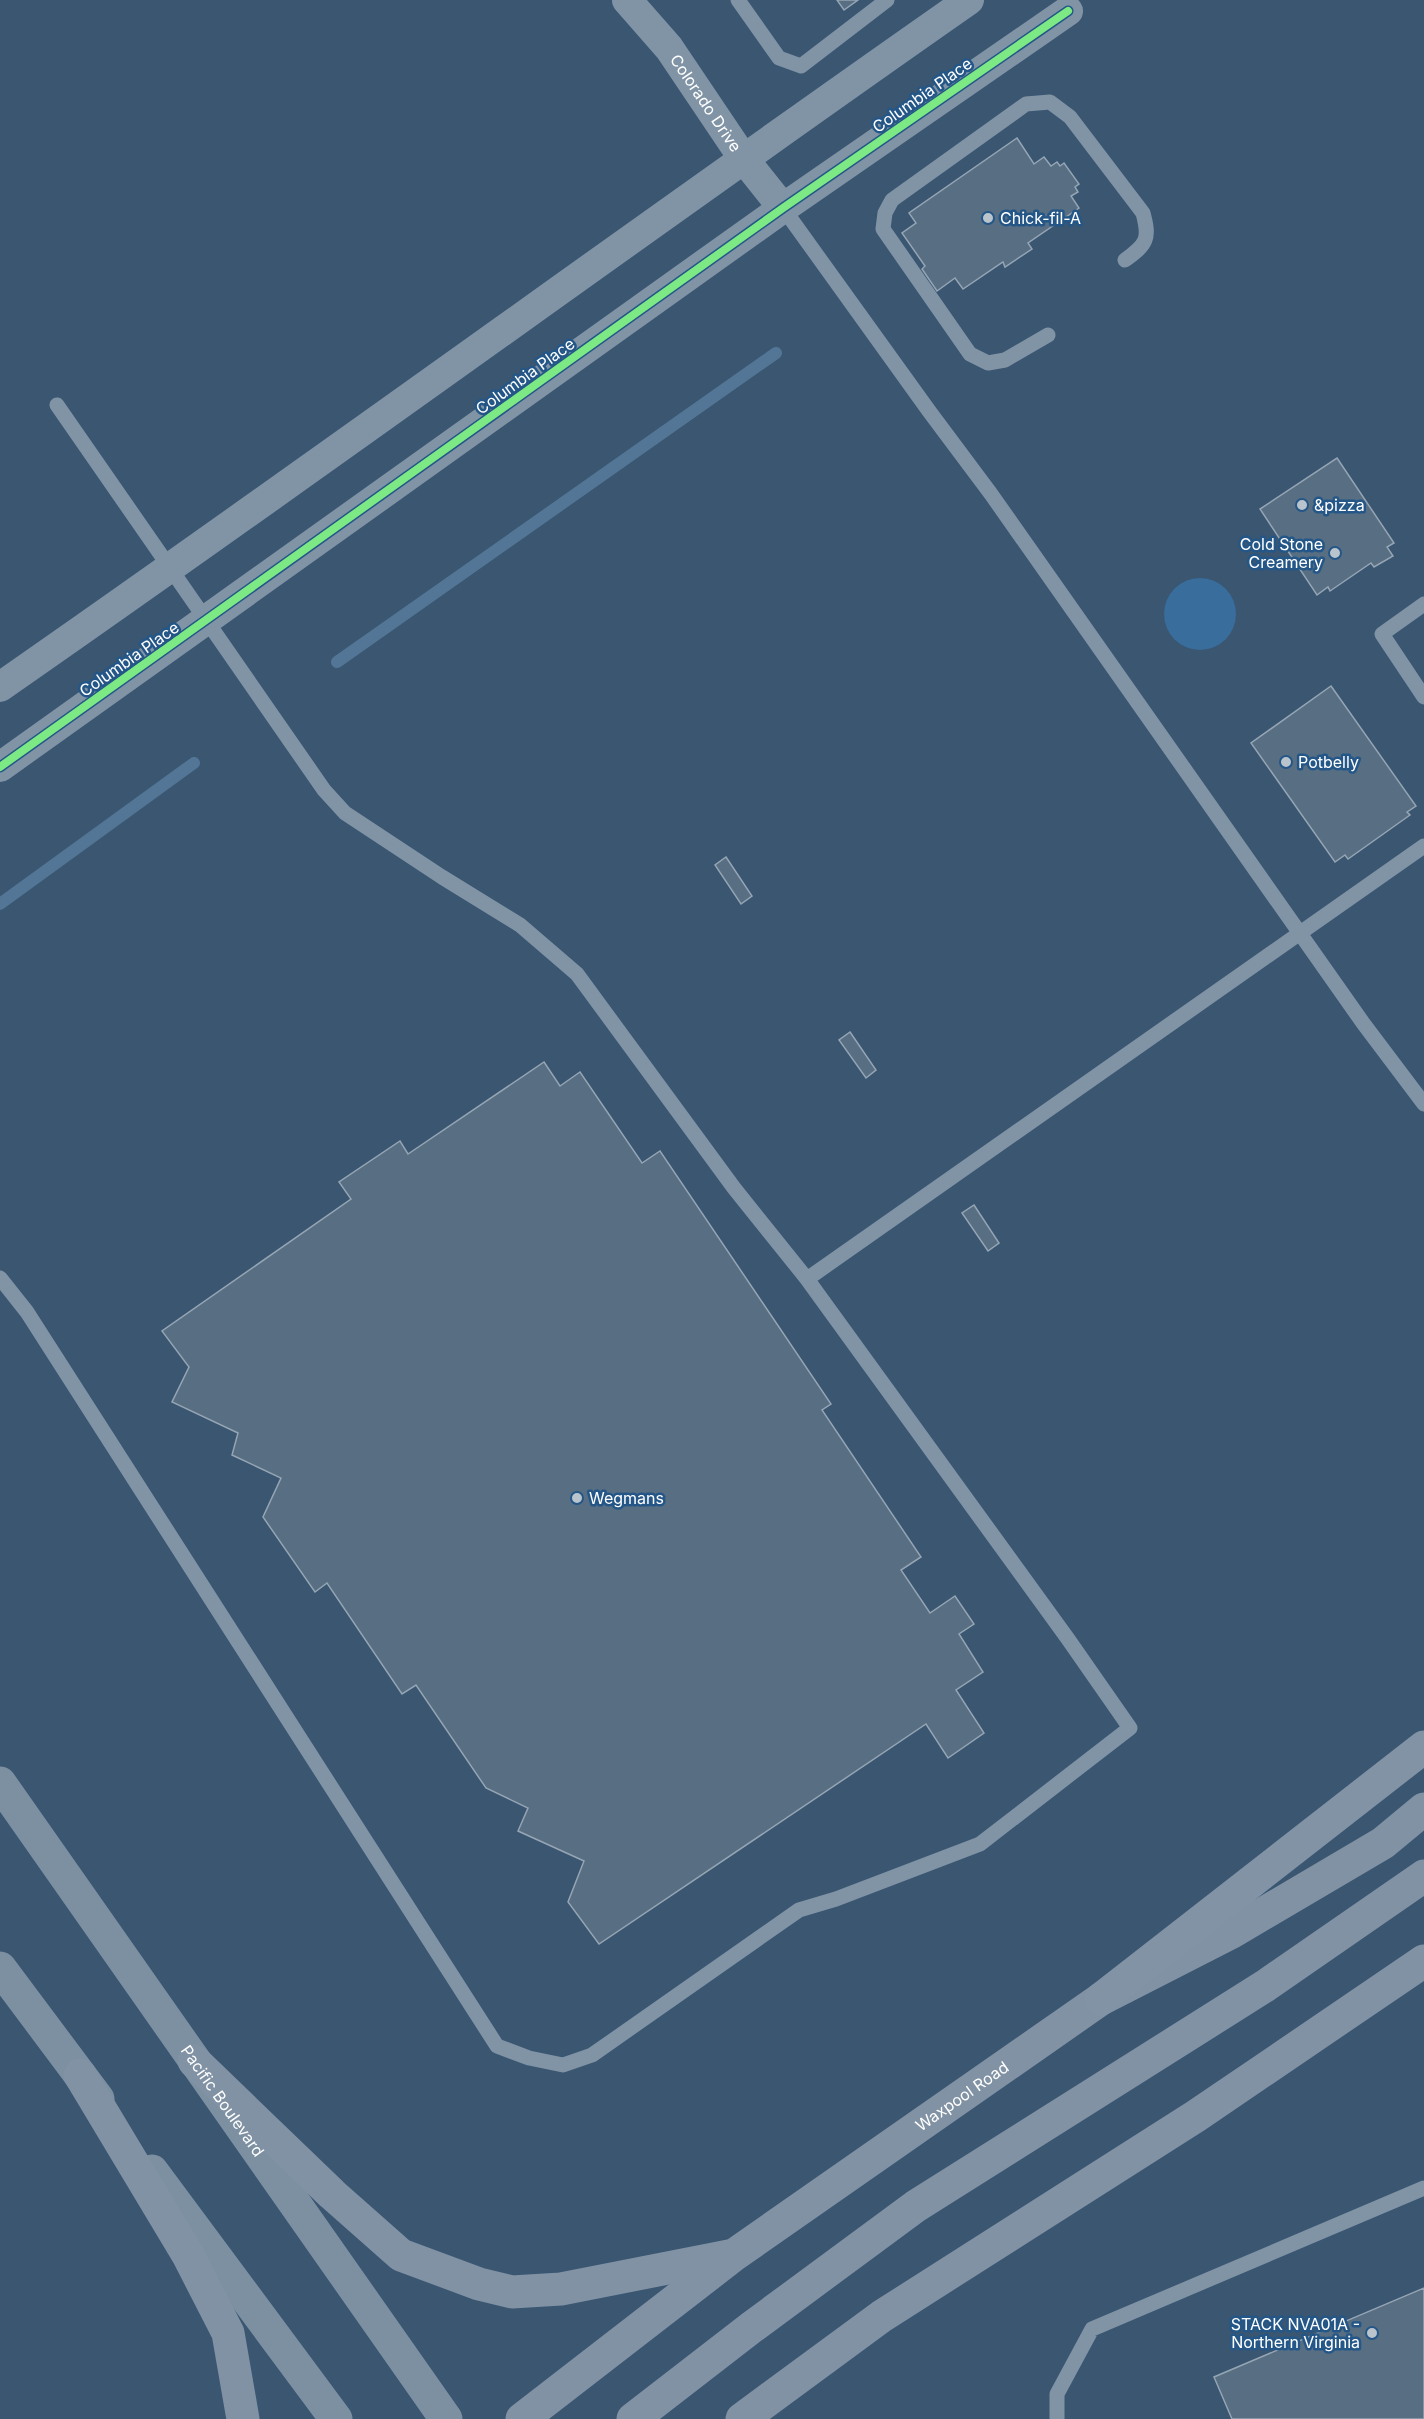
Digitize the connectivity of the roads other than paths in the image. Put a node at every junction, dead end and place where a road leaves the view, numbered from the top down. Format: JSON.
{"nodes":[{"id":1,"x":627,"y":0,"type":"edge"},
{"id":2,"x":738,"y":0,"type":"edge"},
{"id":3,"x":887,"y":0,"type":"edge"},
{"id":4,"x":969,"y":0,"type":"edge"},
{"id":5,"x":1068,"y":11,"type":"dead end"},
{"id":6,"x":744,"y":158,"type":"junction"},
{"id":7,"x":783,"y":208,"type":"junction"},
{"id":8,"x":1125,"y":260,"type":"dead end"},
{"id":9,"x":1048,"y":335,"type":"dead end"},
{"id":10,"x":57,"y":405,"type":"dead end"},
{"id":11,"x":169,"y":569,"type":"junction"},
{"id":12,"x":1424,"y":604,"type":"edge"},
{"id":13,"x":205,"y":621,"type":"junction"},
{"id":14,"x":0,"y":687,"type":"edge"},
{"id":15,"x":1424,"y":697,"type":"edge"},
{"id":16,"x":0,"y":767,"type":"edge"},
{"id":17,"x":1424,"y":846,"type":"edge"},
{"id":18,"x":1301,"y":933,"type":"junction"},
{"id":19,"x":1424,"y":1104,"type":"edge"},
{"id":20,"x":0,"y":1278,"type":"edge"},
{"id":21,"x":807,"y":1279,"type":"junction"},
{"id":22,"x":1424,"y":1747,"type":"edge"},
{"id":23,"x":0,"y":1783,"type":"edge"},
{"id":24,"x":1424,"y":1809,"type":"edge"},
{"id":25,"x":1424,"y":1876,"type":"edge"},
{"id":26,"x":1424,"y":1961,"type":"edge"},
{"id":27,"x":0,"y":1968,"type":"edge"},
{"id":28,"x":1101,"y":1999,"type":"junction"},
{"id":29,"x":194,"y":2061,"type":"junction"},
{"id":30,"x":80,"y":2075,"type":"junction"},
{"id":31,"x":1424,"y":2188,"type":"edge"},
{"id":32,"x":734,"y":2255,"type":"junction"},
{"id":33,"x":243,"y":2419,"type":"edge"},
{"id":34,"x":336,"y":2419,"type":"edge"},
{"id":35,"x":446,"y":2419,"type":"edge"},
{"id":36,"x":522,"y":2419,"type":"edge"},
{"id":37,"x":633,"y":2419,"type":"edge"},
{"id":38,"x":742,"y":2419,"type":"edge"},
{"id":39,"x":1057,"y":2419,"type":"edge"}],
"edges":[{"from":1,"to":6,"type":"street","name":"Colorado Drive"},
{"from":2,"to":3,"type":"lane"},
{"from":4,"to":6,"type":"street"},
{"from":5,"to":7,"type":"street","name":"Columbia Place"},
{"from":6,"to":7,"type":"street","name":"Colorado Drive"},
{"from":6,"to":11,"type":"street"},
{"from":7,"to":13,"type":"street","name":"Columbia Place"},
{"from":7,"to":18,"type":"lane"},
{"from":8,"to":9,"type":"lane"},
{"from":10,"to":11,"type":"lane"},
{"from":11,"to":13,"type":"lane"},
{"from":11,"to":14,"type":"street"},
{"from":12,"to":15,"type":"lane"},
{"from":13,"to":16,"type":"street","name":"Columbia Place"},
{"from":13,"to":21,"type":"lane"},
{"from":17,"to":18,"type":"lane"},
{"from":18,"to":19,"type":"lane"},
{"from":18,"to":21,"type":"lane"},
{"from":20,"to":21,"type":"lane"},
{"from":22,"to":28,"type":"highway"},
{"from":23,"to":29,"type":"main road","name":"Pacific Boulevard"},
{"from":24,"to":28,"type":"main road","name":"Waxpool Road"},
{"from":25,"to":37,"type":"main road"},
{"from":26,"to":38,"type":"main road"},
{"from":27,"to":30,"type":"main road"},
{"from":28,"to":32,"type":"main road","name":"Waxpool Road"},
{"from":29,"to":32,"type":"main road"},
{"from":29,"to":35,"type":"main road","name":"Pacific Boulevard"},
{"from":30,"to":33,"type":"main road"},
{"from":30,"to":34,"type":"main road"},
{"from":31,"to":39,"type":"lane"},
{"from":32,"to":36,"type":"main road","name":"Waxpool Road"}]}
